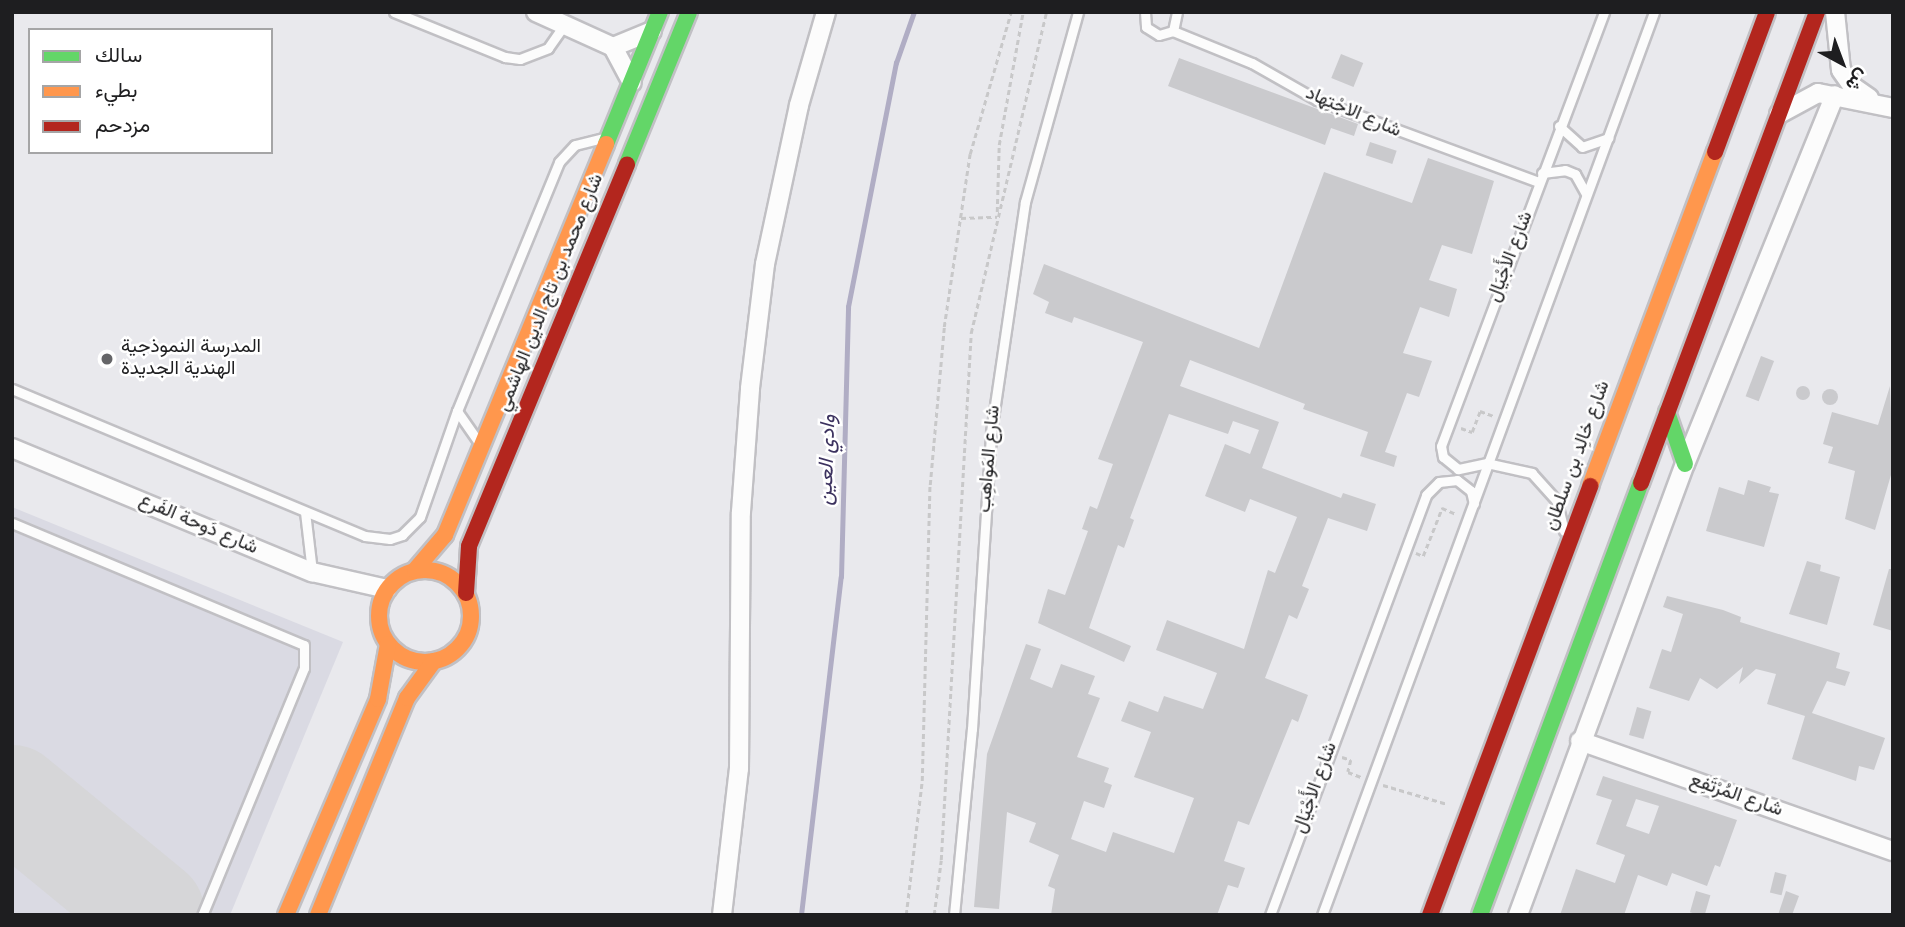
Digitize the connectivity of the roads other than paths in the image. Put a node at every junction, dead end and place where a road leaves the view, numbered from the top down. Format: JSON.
{"nodes":[{"id":1,"x":394,"y":12,"type":"edge"},
{"id":2,"x":536,"y":12,"type":"edge"},
{"id":3,"x":660,"y":12,"type":"edge"},
{"id":4,"x":689,"y":12,"type":"edge"},
{"id":5,"x":826,"y":12,"type":"edge"},
{"id":6,"x":1078,"y":12,"type":"edge"},
{"id":7,"x":1145,"y":12,"type":"edge"},
{"id":8,"x":1177,"y":12,"type":"edge"},
{"id":9,"x":1604,"y":12,"type":"edge"},
{"id":10,"x":1654,"y":12,"type":"edge"},
{"id":11,"x":1767,"y":12,"type":"edge"},
{"id":12,"x":1816,"y":12,"type":"edge"},
{"id":13,"x":1835,"y":12,"type":"edge"},
{"id":14,"x":559,"y":19,"type":"edge"},
{"id":15,"x":652,"y":31,"type":"junction"},
{"id":16,"x":1173,"y":31,"type":"junction"},
{"id":17,"x":613,"y":47,"type":"junction"},
{"id":18,"x":632,"y":82,"type":"junction"},
{"id":19,"x":1835,"y":95,"type":"junction"},
{"id":20,"x":1875,"y":102,"type":"junction"},
{"id":21,"x":1893,"y":108,"type":"edge"},
{"id":22,"x":1779,"y":114,"type":"junction"},
{"id":23,"x":1559,"y":126,"type":"junction"},
{"id":24,"x":1608,"y":138,"type":"junction"},
{"id":25,"x":609,"y":139,"type":"junction"},
{"id":26,"x":1541,"y":178,"type":"junction"},
{"id":27,"x":1586,"y":196,"type":"junction"},
{"id":28,"x":12,"y":389,"type":"edge"},
{"id":29,"x":457,"y":411,"type":"junction"},
{"id":30,"x":1667,"y":412,"type":"junction"},
{"id":31,"x":481,"y":447,"type":"junction"},
{"id":32,"x":12,"y":448,"type":"edge"},
{"id":33,"x":1487,"y":463,"type":"junction"},
{"id":34,"x":1685,"y":464,"type":"junction"},
{"id":35,"x":1474,"y":509,"type":"junction"},
{"id":36,"x":305,"y":512,"type":"junction"},
{"id":37,"x":12,"y":523,"type":"edge"},
{"id":38,"x":1567,"y":545,"type":"junction"},
{"id":39,"x":415,"y":570,"type":"junction"},
{"id":40,"x":312,"y":572,"type":"junction"},
{"id":41,"x":387,"y":589,"type":"junction"},
{"id":42,"x":466,"y":593,"type":"junction"},
{"id":43,"x":388,"y":644,"type":"junction"},
{"id":44,"x":434,"y":661,"type":"junction"},
{"id":45,"x":1580,"y":741,"type":"junction"},
{"id":46,"x":1893,"y":851,"type":"edge"},
{"id":47,"x":202,"y":915,"type":"edge"},
{"id":48,"x":286,"y":915,"type":"edge"},
{"id":49,"x":318,"y":915,"type":"edge"},
{"id":50,"x":722,"y":915,"type":"edge"},
{"id":51,"x":954,"y":915,"type":"edge"},
{"id":52,"x":1270,"y":915,"type":"edge"},
{"id":53,"x":1322,"y":915,"type":"edge"},
{"id":54,"x":1430,"y":915,"type":"edge"},
{"id":55,"x":1480,"y":915,"type":"edge"},
{"id":56,"x":1518,"y":915,"type":"edge"}],
"edges":[{"from":1,"to":14,"type":"lane"},
{"from":2,"to":14,"type":"street"},
{"from":3,"to":15,"type":"street","name":"شارع محمد بن تاج الدين الهاشمي"},
{"from":4,"to":42,"type":"street","name":"شارع محمد بن تاج الدين الهاشمي"},
{"from":5,"to":50,"type":"street"},
{"from":6,"to":51,"type":"lane","name":"شارع المَواهِب"},
{"from":7,"to":16,"type":"lane","name":"شارع الاجْتِهاد"},
{"from":8,"to":16,"type":"lane"},
{"from":9,"to":23,"type":"lane","name":"شارع الأَجْيَال"},
{"from":10,"to":24,"type":"lane"},
{"from":11,"to":38,"type":"street","name":"شارع خالِد بن سلطان"},
{"from":12,"to":22,"type":"street"},
{"from":13,"to":20,"type":"street"},
{"from":14,"to":17,"type":"street"},
{"from":15,"to":17,"type":"street"},
{"from":15,"to":18,"type":"street","name":"شارع محمد بن تاج الدين الهاشمي"},
{"from":16,"to":26,"type":"lane","name":"شارع الاجْتِهاد"},
{"from":17,"to":18,"type":"street"},
{"from":18,"to":25,"type":"street","name":"شارع محمد بن تاج الدين الهاشمي"},
{"from":19,"to":20,"type":"street"},
{"from":19,"to":22,"type":"street"},
{"from":19,"to":34,"type":"street"},
{"from":20,"to":21,"type":"street"},
{"from":22,"to":30,"type":"street"},
{"from":23,"to":24,"type":"lane"},
{"from":23,"to":26,"type":"lane","name":"شارع الأَجْيَال"},
{"from":24,"to":27,"type":"lane"},
{"from":25,"to":29,"type":"lane"},
{"from":25,"to":31,"type":"street","name":"شارع محمد بن تاج الدين الهاشمي"},
{"from":26,"to":27,"type":"lane","name":"شارع الاجْتِهاد"},
{"from":26,"to":33,"type":"lane","name":"شارع الأَجْيَال"},
{"from":27,"to":33,"type":"lane"},
{"from":28,"to":36,"type":"lane"},
{"from":29,"to":31,"type":"lane"},
{"from":29,"to":36,"type":"lane"},
{"from":30,"to":34,"type":"street"},
{"from":30,"to":55,"type":"street"},
{"from":31,"to":39,"type":"street","name":"شارع محمد بن تاج الدين الهاشمي"},
{"from":32,"to":40,"type":"street","name":"شارع دَوحة الفَرع"},
{"from":33,"to":35,"type":"lane"},
{"from":33,"to":38,"type":"lane","name":"شارع الأَجْيَال"},
{"from":34,"to":45,"type":"street"},
{"from":35,"to":52,"type":"lane","name":"شارع الأَجْيَال"},
{"from":35,"to":53,"type":"lane"},
{"from":36,"to":40,"type":"lane"},
{"from":37,"to":47,"type":"lane"},
{"from":38,"to":54,"type":"street","name":"شارع خالِد بن سلطان"},
{"from":39,"to":41,"type":"street"},
{"from":39,"to":42,"type":"street"},
{"from":40,"to":41,"type":"street","name":"شارع دَوحة الفَرع"},
{"from":41,"to":43,"type":"street"},
{"from":42,"to":44,"type":"street"},
{"from":43,"to":44,"type":"street"},
{"from":43,"to":48,"type":"street"},
{"from":44,"to":49,"type":"street"},
{"from":45,"to":46,"type":"street","name":"شارع المُرْتَفِع"},
{"from":45,"to":56,"type":"street"}]}
